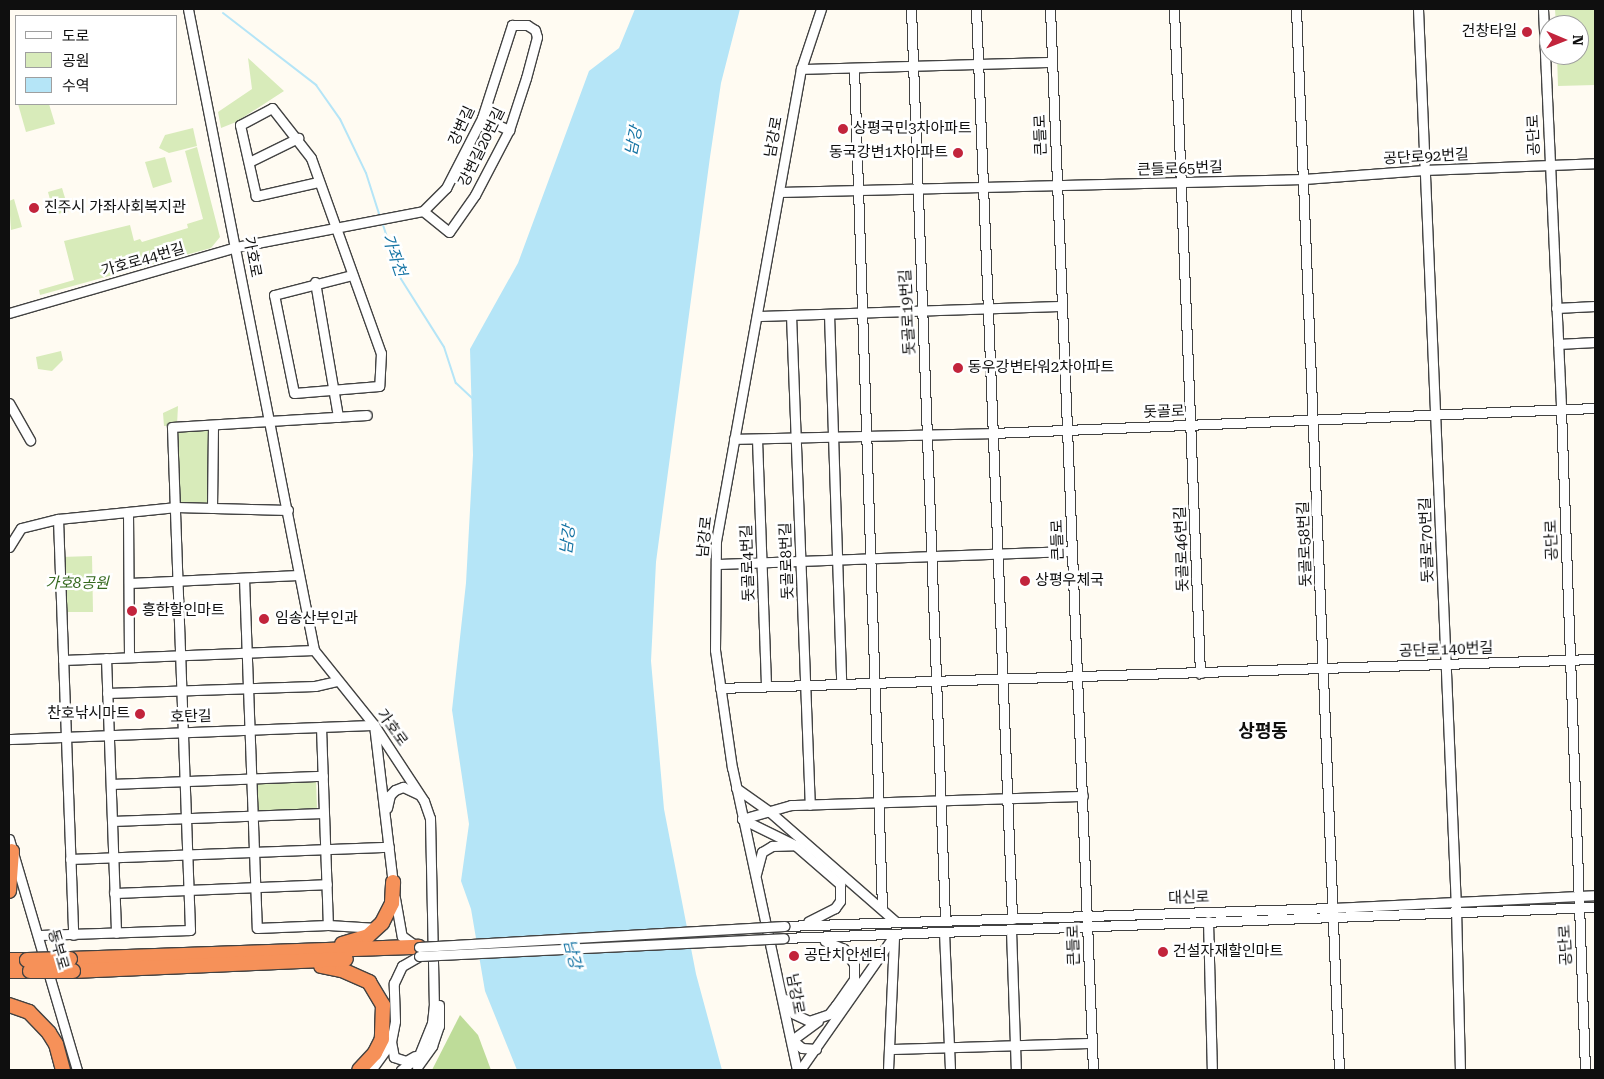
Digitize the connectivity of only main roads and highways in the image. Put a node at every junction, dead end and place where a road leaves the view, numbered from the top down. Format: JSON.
{"nodes":[{"id":1,"x":11,"y":845,"type":"edge"},
{"id":2,"x":393,"y":882,"type":"road end"},
{"id":3,"x":9,"y":891,"type":"edge"},
{"id":4,"x":419,"y":952,"type":"road end"},
{"id":5,"x":277,"y":957,"type":"junction"},
{"id":6,"x":9,"y":960,"type":"edge"},
{"id":7,"x":29,"y":965,"type":"junction"},
{"id":8,"x":9,"y":971,"type":"edge"},
{"id":9,"x":9,"y":1004,"type":"edge"},
{"id":10,"x":63,"y":1070,"type":"edge"},
{"id":11,"x":359,"y":1070,"type":"edge"}],
"edges":[{"from":1,"to":3,"type":"highway"},
{"from":2,"to":5,"type":"highway"},
{"from":4,"to":5,"type":"highway"},
{"from":5,"to":7,"type":"highway","bridge":true},
{"from":5,"to":11,"type":"highway"},
{"from":6,"to":7,"type":"highway"},
{"from":7,"to":8,"type":"highway"},
{"from":9,"to":10,"type":"highway"}]}
